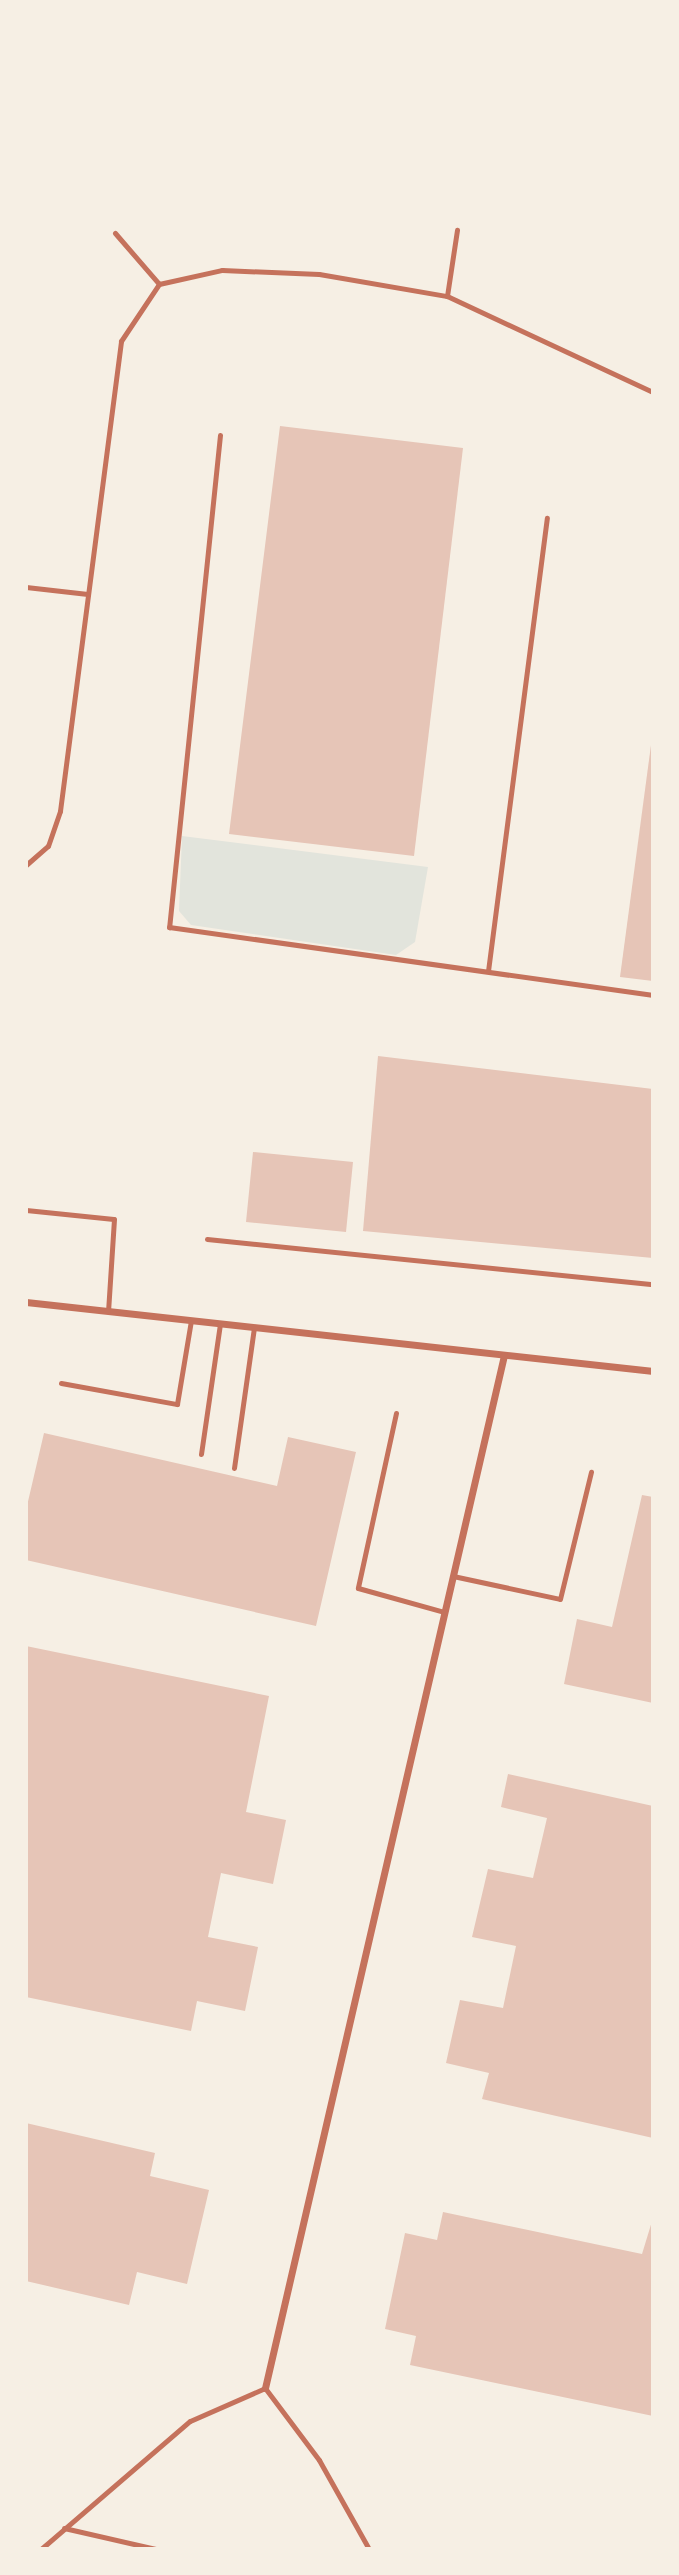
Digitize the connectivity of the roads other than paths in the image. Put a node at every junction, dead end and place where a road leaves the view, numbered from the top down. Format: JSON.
{"nodes":[{"id":1,"x":457,"y":230,"type":"dead end"},
{"id":2,"x":115,"y":233,"type":"dead end"},
{"id":3,"x":159,"y":284,"type":"junction"},
{"id":4,"x":447,"y":296,"type":"junction"},
{"id":5,"x":653,"y":392,"type":"edge"},
{"id":6,"x":220,"y":435,"type":"dead end"},
{"id":7,"x":547,"y":517,"type":"dead end"},
{"id":8,"x":26,"y":587,"type":"edge"},
{"id":9,"x":88,"y":594,"type":"junction"},
{"id":10,"x":26,"y":865,"type":"edge"},
{"id":11,"x":488,"y":971,"type":"junction"},
{"id":12,"x":653,"y":995,"type":"edge"},
{"id":13,"x":26,"y":1210,"type":"edge"},
{"id":14,"x":207,"y":1239,"type":"dead end"},
{"id":15,"x":653,"y":1284,"type":"edge"},
{"id":16,"x":26,"y":1302,"type":"edge"},
{"id":17,"x":108,"y":1311,"type":"junction"},
{"id":18,"x":191,"y":1320,"type":"junction"},
{"id":19,"x":220,"y":1323,"type":"junction"},
{"id":20,"x":254,"y":1327,"type":"junction"},
{"id":21,"x":504,"y":1355,"type":"junction"},
{"id":22,"x":653,"y":1371,"type":"edge"},
{"id":23,"x":61,"y":1384,"type":"dead end"},
{"id":24,"x":396,"y":1413,"type":"dead end"},
{"id":25,"x":201,"y":1454,"type":"dead end"},
{"id":26,"x":234,"y":1468,"type":"dead end"},
{"id":27,"x":591,"y":1472,"type":"dead end"},
{"id":28,"x":453,"y":1576,"type":"junction"},
{"id":29,"x":444,"y":1612,"type":"junction"},
{"id":30,"x":265,"y":2388,"type":"junction"},
{"id":31,"x":64,"y":2528,"type":"junction"},
{"id":32,"x":41,"y":2549,"type":"edge"},
{"id":33,"x":156,"y":2549,"type":"edge"},
{"id":34,"x":369,"y":2549,"type":"edge"}],
"edges":[{"from":1,"to":4,"type":"lane"},
{"from":2,"to":3,"type":"lane"},
{"from":3,"to":4,"type":"lane"},
{"from":3,"to":9,"type":"lane"},
{"from":4,"to":5,"type":"lane"},
{"from":6,"to":11,"type":"lane"},
{"from":7,"to":11,"type":"lane"},
{"from":8,"to":9,"type":"lane"},
{"from":9,"to":10,"type":"lane"},
{"from":11,"to":12,"type":"lane"},
{"from":13,"to":17,"type":"lane"},
{"from":14,"to":15,"type":"lane"},
{"from":16,"to":17,"type":"street"},
{"from":17,"to":18,"type":"street"},
{"from":18,"to":19,"type":"street"},
{"from":18,"to":23,"type":"lane"},
{"from":19,"to":20,"type":"street"},
{"from":19,"to":25,"type":"lane"},
{"from":20,"to":21,"type":"street"},
{"from":20,"to":26,"type":"lane"},
{"from":21,"to":22,"type":"street"},
{"from":21,"to":28,"type":"street"},
{"from":24,"to":29,"type":"lane"},
{"from":27,"to":28,"type":"lane"},
{"from":28,"to":29,"type":"street"},
{"from":29,"to":30,"type":"street"},
{"from":30,"to":31,"type":"lane"},
{"from":30,"to":34,"type":"lane"},
{"from":31,"to":32,"type":"lane"},
{"from":31,"to":33,"type":"lane"}]}
